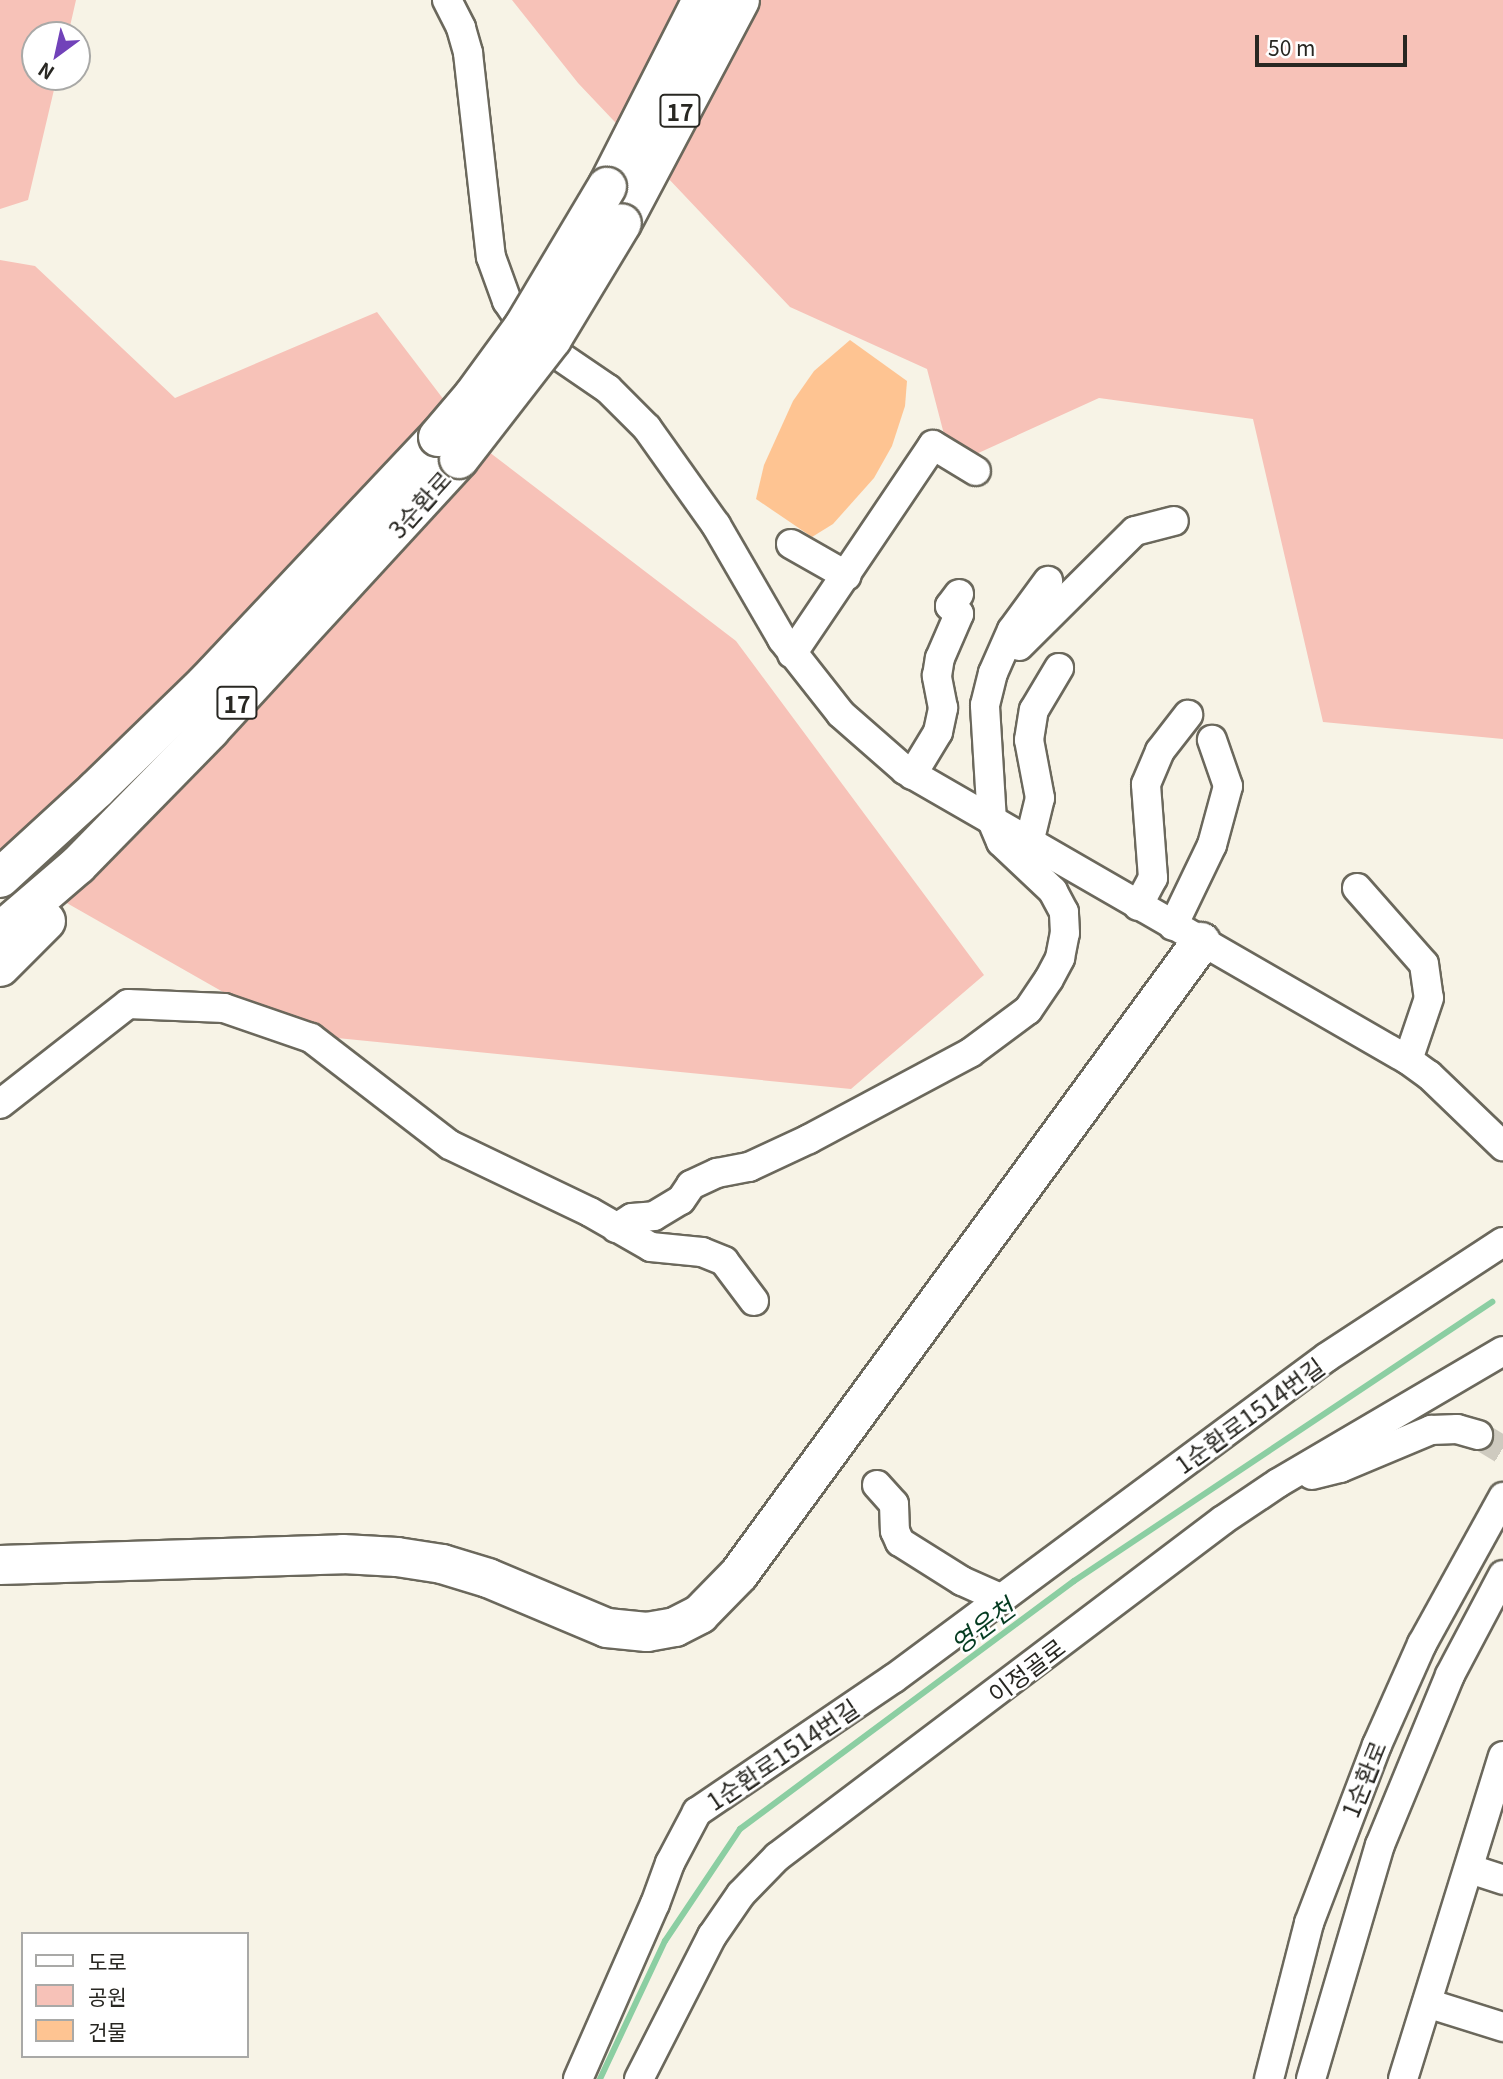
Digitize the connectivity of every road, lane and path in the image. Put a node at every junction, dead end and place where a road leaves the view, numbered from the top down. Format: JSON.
{"nodes":[{"id":1,"x":447,"y":0,"type":"edge"},
{"id":2,"x":702,"y":0,"type":"edge"},
{"id":3,"x":740,"y":0,"type":"edge"},
{"id":4,"x":449,"y":448,"type":"junction"},
{"id":5,"x":976,"y":471,"type":"dead end"},
{"id":6,"x":1174,"y":521,"type":"dead end"},
{"id":7,"x":791,"y":544,"type":"dead end"},
{"id":8,"x":847,"y":576,"type":"junction"},
{"id":9,"x":1048,"y":582,"type":"dead end"},
{"id":10,"x":960,"y":594,"type":"dead end"},
{"id":11,"x":792,"y":654,"type":"junction"},
{"id":12,"x":1059,"y":668,"type":"dead end"},
{"id":13,"x":993,"y":673,"type":"junction"},
{"id":14,"x":1188,"y":715,"type":"dead end"},
{"id":15,"x":210,"y":730,"type":"junction"},
{"id":16,"x":1212,"y":740,"type":"dead end"},
{"id":17,"x":912,"y":775,"type":"junction"},
{"id":18,"x":992,"y":821,"type":"junction"},
{"id":19,"x":1030,"y":843,"type":"junction"},
{"id":20,"x":0,"y":878,"type":"edge"},
{"id":21,"x":1357,"y":888,"type":"dead end"},
{"id":22,"x":1138,"y":906,"type":"junction"},
{"id":23,"x":0,"y":932,"type":"edge"},
{"id":24,"x":1188,"y":935,"type":"junction"},
{"id":25,"x":0,"y":967,"type":"edge"},
{"id":26,"x":1408,"y":1060,"type":"junction"},
{"id":27,"x":0,"y":1104,"type":"edge"},
{"id":28,"x":1503,"y":1146,"type":"edge"},
{"id":29,"x":616,"y":1228,"type":"junction"},
{"id":30,"x":1503,"y":1242,"type":"edge"},
{"id":31,"x":754,"y":1301,"type":"dead end"},
{"id":32,"x":1497,"y":1359,"type":"edge"},
{"id":33,"x":1478,"y":1435,"type":"tunnel mouth"},
{"id":34,"x":1278,"y":1483,"type":"junction"},
{"id":35,"x":877,"y":1485,"type":"dead end"},
{"id":36,"x":1503,"y":1497,"type":"edge"},
{"id":37,"x":0,"y":1545,"type":"edge"},
{"id":38,"x":0,"y":1564,"type":"edge"},
{"id":39,"x":1503,"y":1575,"type":"edge"},
{"id":40,"x":1000,"y":1598,"type":"junction"},
{"id":41,"x":1503,"y":1756,"type":"edge"},
{"id":42,"x":1470,"y":1869,"type":"junction"},
{"id":43,"x":1503,"y":1880,"type":"edge"},
{"id":44,"x":1427,"y":2003,"type":"junction"},
{"id":45,"x":1503,"y":2027,"type":"edge"},
{"id":46,"x":578,"y":2079,"type":"edge"},
{"id":47,"x":639,"y":2079,"type":"edge"},
{"id":48,"x":1269,"y":2079,"type":"edge"},
{"id":49,"x":1311,"y":2079,"type":"edge"},
{"id":50,"x":1403,"y":2079,"type":"edge"}],
"edges":[{"from":1,"to":11,"type":"street"},
{"from":2,"to":4,"type":"highway","name":"3순환로","number":"17","bridge":true},
{"from":3,"to":4,"type":"highway","name":"3순환로","number":"17","bridge":true},
{"from":4,"to":15,"type":"highway","name":"3순환로","number":"17"},
{"from":4,"to":20,"type":"highway","name":"3순환로","number":"17"},
{"from":5,"to":8,"type":"street"},
{"from":6,"to":13,"type":"street"},
{"from":7,"to":8,"type":"street"},
{"from":8,"to":11,"type":"street"},
{"from":9,"to":13,"type":"street"},
{"from":10,"to":17,"type":"street"},
{"from":11,"to":17,"type":"street"},
{"from":12,"to":19,"type":"street"},
{"from":13,"to":18,"type":"street"},
{"from":14,"to":22,"type":"street"},
{"from":15,"to":23,"type":"highway","name":"3순환로","number":"17"},
{"from":15,"to":25,"type":"highway"},
{"from":16,"to":24,"type":"street"},
{"from":17,"to":18,"type":"street"},
{"from":18,"to":19,"type":"street"},
{"from":18,"to":29,"type":"street"},
{"from":19,"to":22,"type":"street"},
{"from":21,"to":26,"type":"street"},
{"from":22,"to":24,"type":"street"},
{"from":24,"to":26,"type":"street"},
{"from":24,"to":37,"type":"highway"},
{"from":24,"to":38,"type":"highway"},
{"from":26,"to":28,"type":"street"},
{"from":27,"to":29,"type":"street"},
{"from":29,"to":31,"type":"street"},
{"from":30,"to":40,"type":"street","name":"1순환로1514번길"},
{"from":32,"to":34,"type":"street","name":"이정골로"},
{"from":33,"to":34,"type":"street"},
{"from":34,"to":47,"type":"street","name":"이정골로"},
{"from":35,"to":40,"type":"street"},
{"from":36,"to":48,"type":"street","name":"1순환로"},
{"from":39,"to":49,"type":"street","name":"1순환로"},
{"from":40,"to":46,"type":"street","name":"1순환로1514번길"},
{"from":41,"to":42,"type":"street"},
{"from":42,"to":43,"type":"street"},
{"from":42,"to":44,"type":"street"},
{"from":44,"to":45,"type":"street"},
{"from":44,"to":50,"type":"street"}]}
